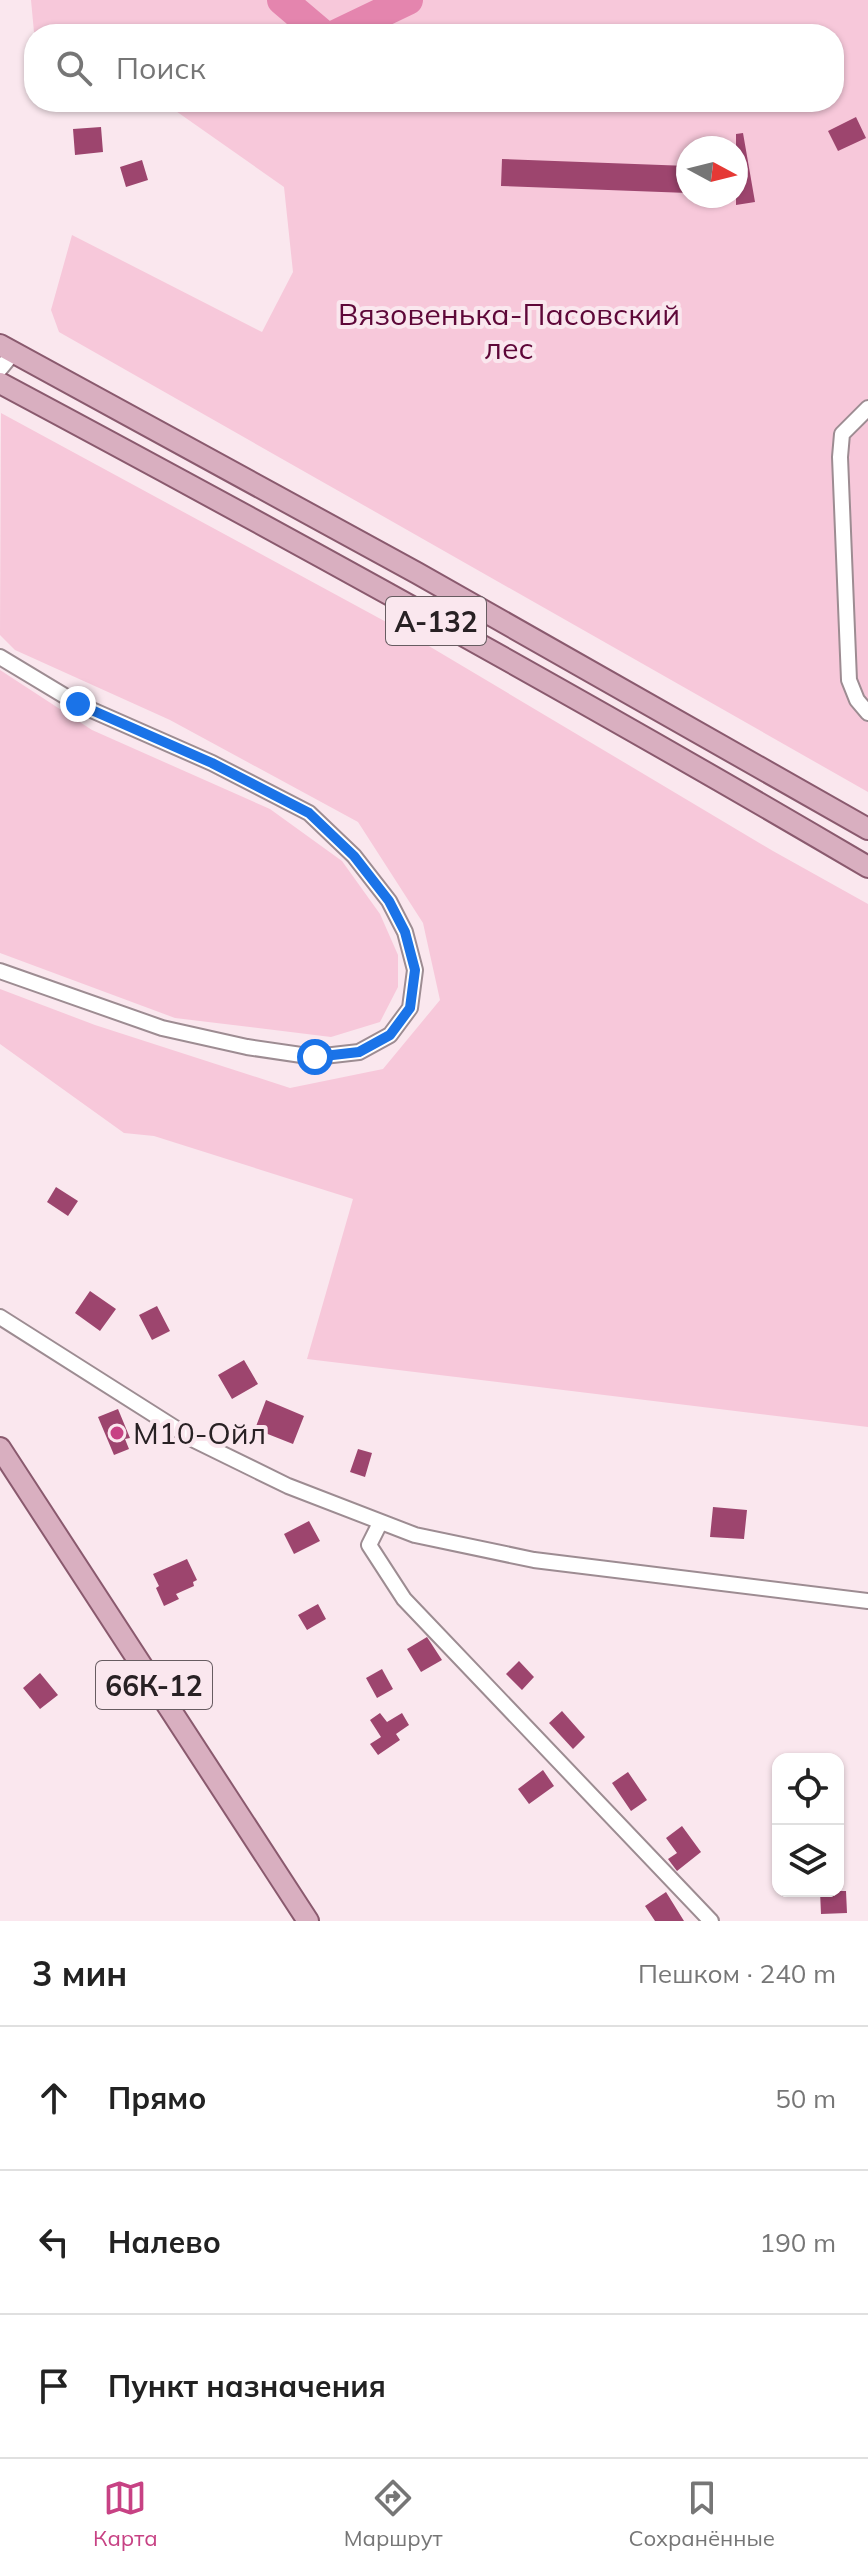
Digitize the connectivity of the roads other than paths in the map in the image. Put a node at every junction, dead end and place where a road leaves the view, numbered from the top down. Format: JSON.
{"nodes":[{"id":1,"x":7,"y":349,"type":"edge"},
{"id":2,"x":0,"y":369,"type":"edge"},
{"id":3,"x":0,"y":383,"type":"edge"},
{"id":4,"x":868,"y":408,"type":"edge"},
{"id":5,"x":0,"y":657,"type":"edge"},
{"id":6,"x":868,"y":713,"type":"edge"},
{"id":7,"x":868,"y":829,"type":"edge"},
{"id":8,"x":868,"y":867,"type":"edge"},
{"id":9,"x":0,"y":971,"type":"edge"},
{"id":10,"x":0,"y":1317,"type":"edge"},
{"id":11,"x":0,"y":1448,"type":"edge"},
{"id":12,"x":380,"y":1523,"type":"junction"},
{"id":13,"x":868,"y":1601,"type":"edge"},
{"id":14,"x":308,"y":1921,"type":"edge"},
{"id":15,"x":711,"y":1921,"type":"edge"}],
"edges":[{"from":1,"to":2,"type":"street"},
{"from":1,"to":7,"type":"main road","number":"А-132"},
{"from":3,"to":8,"type":"main road","number":"А-132"},
{"from":4,"to":6,"type":"street"},
{"from":5,"to":9,"type":"street"},
{"from":10,"to":12,"type":"street"},
{"from":11,"to":14,"type":"main road","number":"66К-12"},
{"from":12,"to":13,"type":"street"},
{"from":12,"to":15,"type":"street"}]}
